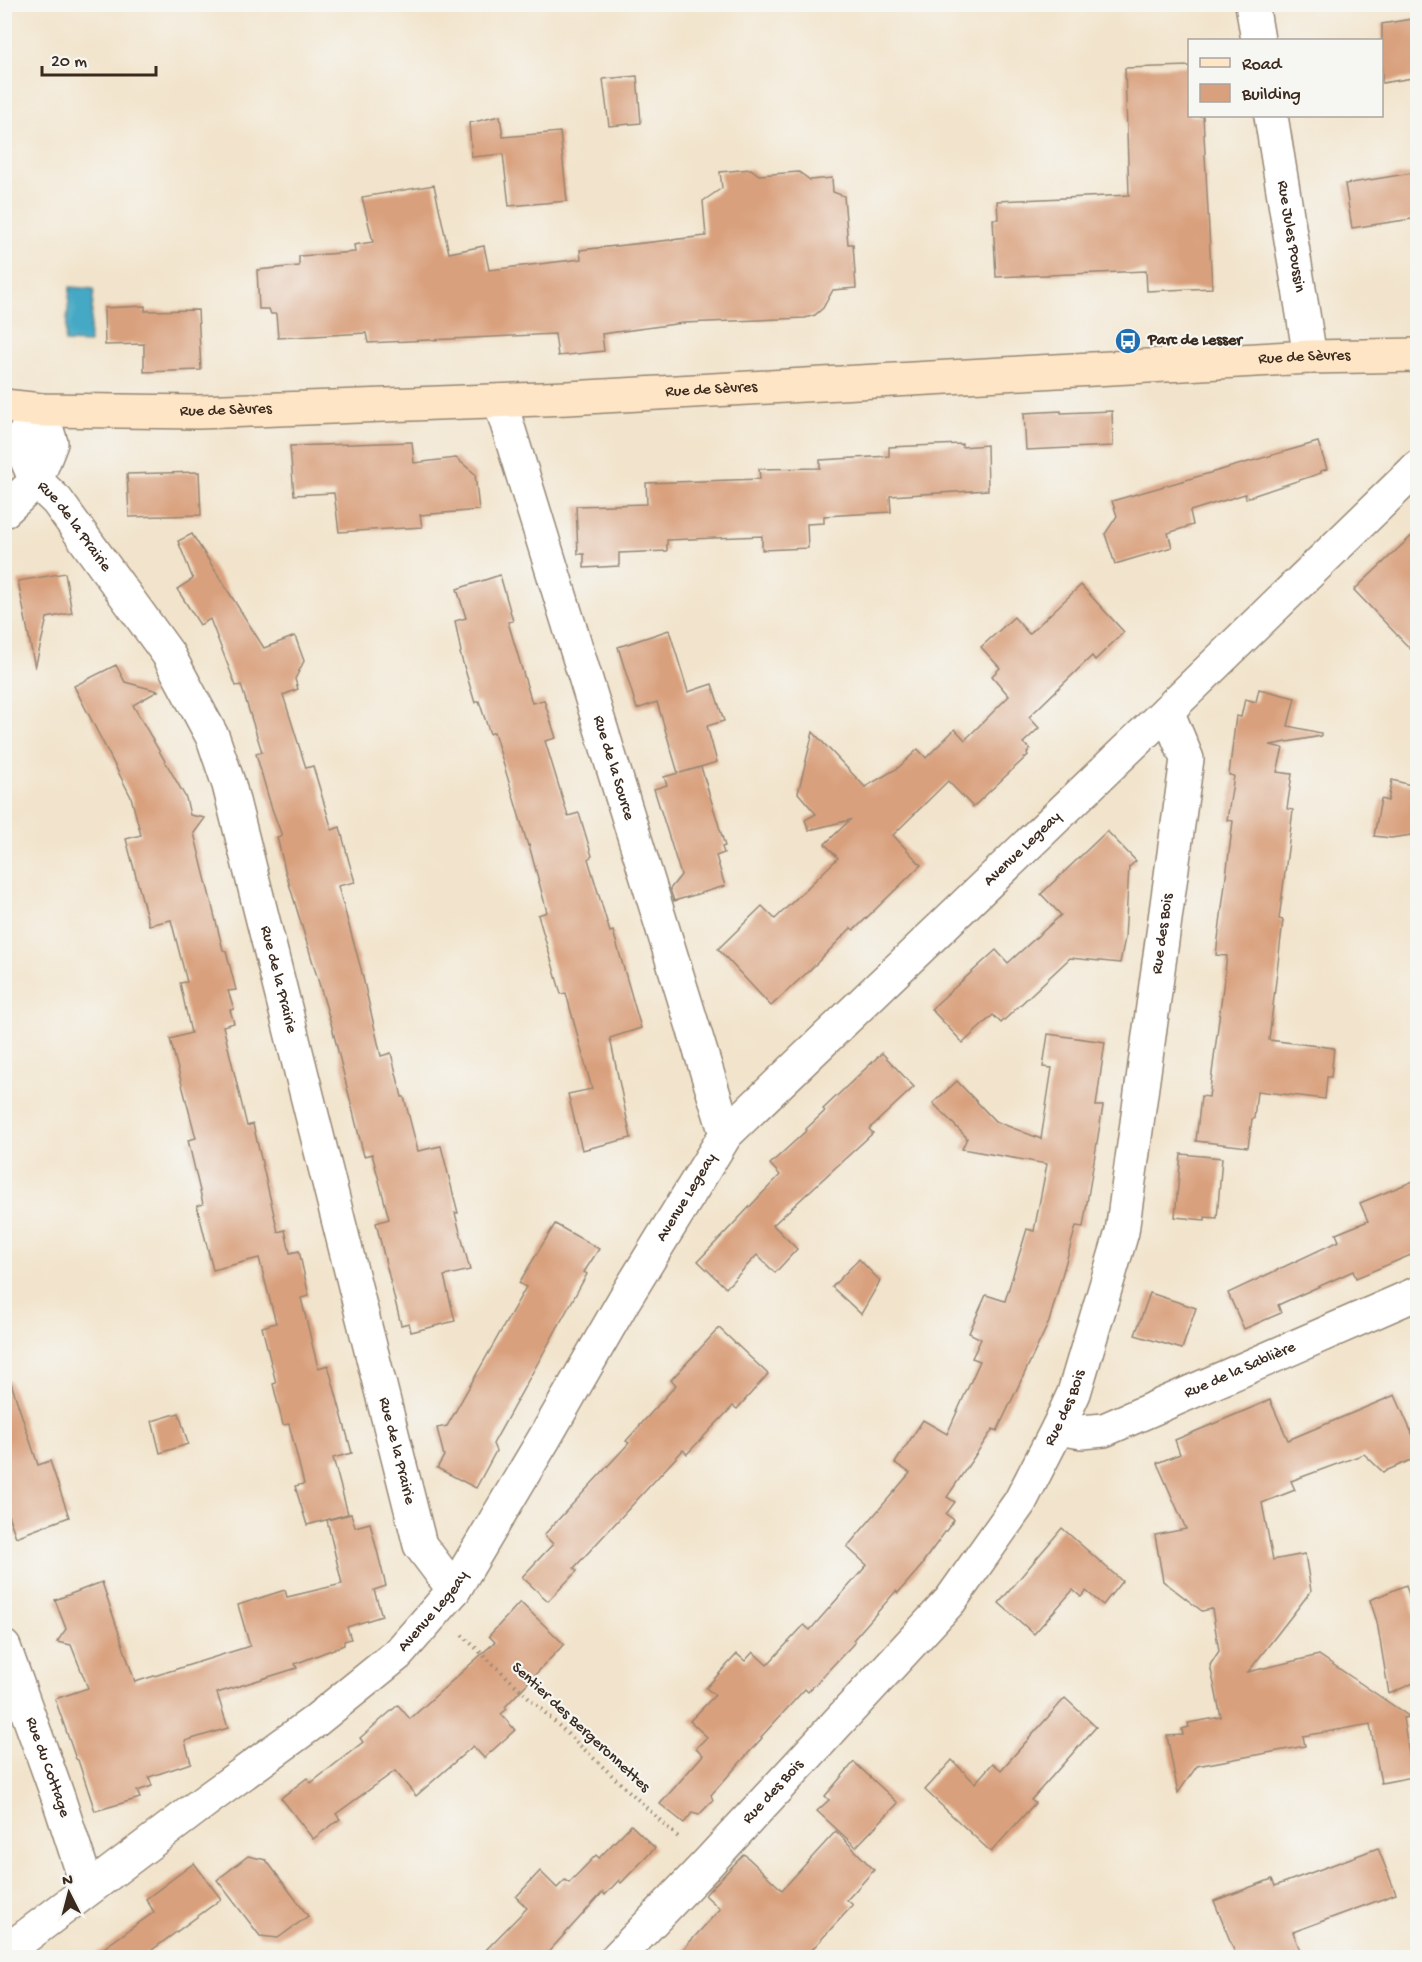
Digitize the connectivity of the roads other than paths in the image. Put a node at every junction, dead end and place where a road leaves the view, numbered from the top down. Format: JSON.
{"nodes":[{"id":1,"x":1252,"y":4,"type":"edge"},
{"id":2,"x":1258,"y":39,"type":"edge"},
{"id":3,"x":1271,"y":117,"type":"edge"},
{"id":4,"x":1418,"y":355,"type":"edge"},
{"id":5,"x":1310,"y":357,"type":"junction"},
{"id":6,"x":500,"y":401,"type":"junction"},
{"id":7,"x":4,"y":406,"type":"edge"},
{"id":8,"x":41,"y":410,"type":"junction"},
{"id":9,"x":1418,"y":467,"type":"edge"},
{"id":10,"x":36,"y":482,"type":"junction"},
{"id":11,"x":4,"y":511,"type":"edge"},
{"id":12,"x":1167,"y":711,"type":"junction"},
{"id":13,"x":726,"y":1134,"type":"junction"},
{"id":14,"x":1418,"y":1293,"type":"edge"},
{"id":15,"x":1058,"y":1428,"type":"junction"},
{"id":16,"x":445,"y":1600,"type":"junction"},
{"id":17,"x":4,"y":1647,"type":"edge"},
{"id":18,"x":88,"y":1889,"type":"junction"},
{"id":19,"x":4,"y":1953,"type":"edge"},
{"id":20,"x":617,"y":1958,"type":"edge"}],
"edges":[{"from":1,"to":2,"type":"street"},
{"from":3,"to":5,"type":"street","name":"Rue Jules Poussin"},
{"from":4,"to":5,"type":"main road","name":"Rue de Sèvres"},
{"from":5,"to":6,"type":"main road","name":"Rue de Sèvres"},
{"from":6,"to":8,"type":"main road","name":"Rue de Sèvres"},
{"from":6,"to":13,"type":"street","name":"Rue de la Source"},
{"from":7,"to":8,"type":"main road","name":"Rue de Sèvres"},
{"from":8,"to":10,"type":"street"},
{"from":9,"to":12,"type":"street","name":"Avenue Legeay"},
{"from":10,"to":11,"type":"street"},
{"from":10,"to":16,"type":"street","name":"Rue de la Prairie"},
{"from":12,"to":13,"type":"street","name":"Avenue Legeay"},
{"from":12,"to":15,"type":"street","name":"Rue des Bois"},
{"from":13,"to":16,"type":"street","name":"Avenue Legeay"},
{"from":14,"to":15,"type":"street","name":"Rue de la Sablière"},
{"from":15,"to":20,"type":"street","name":"Rue des Bois"},
{"from":16,"to":18,"type":"street","name":"Avenue Legeay"},
{"from":17,"to":18,"type":"street","name":"Rue du Cottage"},
{"from":18,"to":19,"type":"street","name":"Avenue Legeay"}]}
